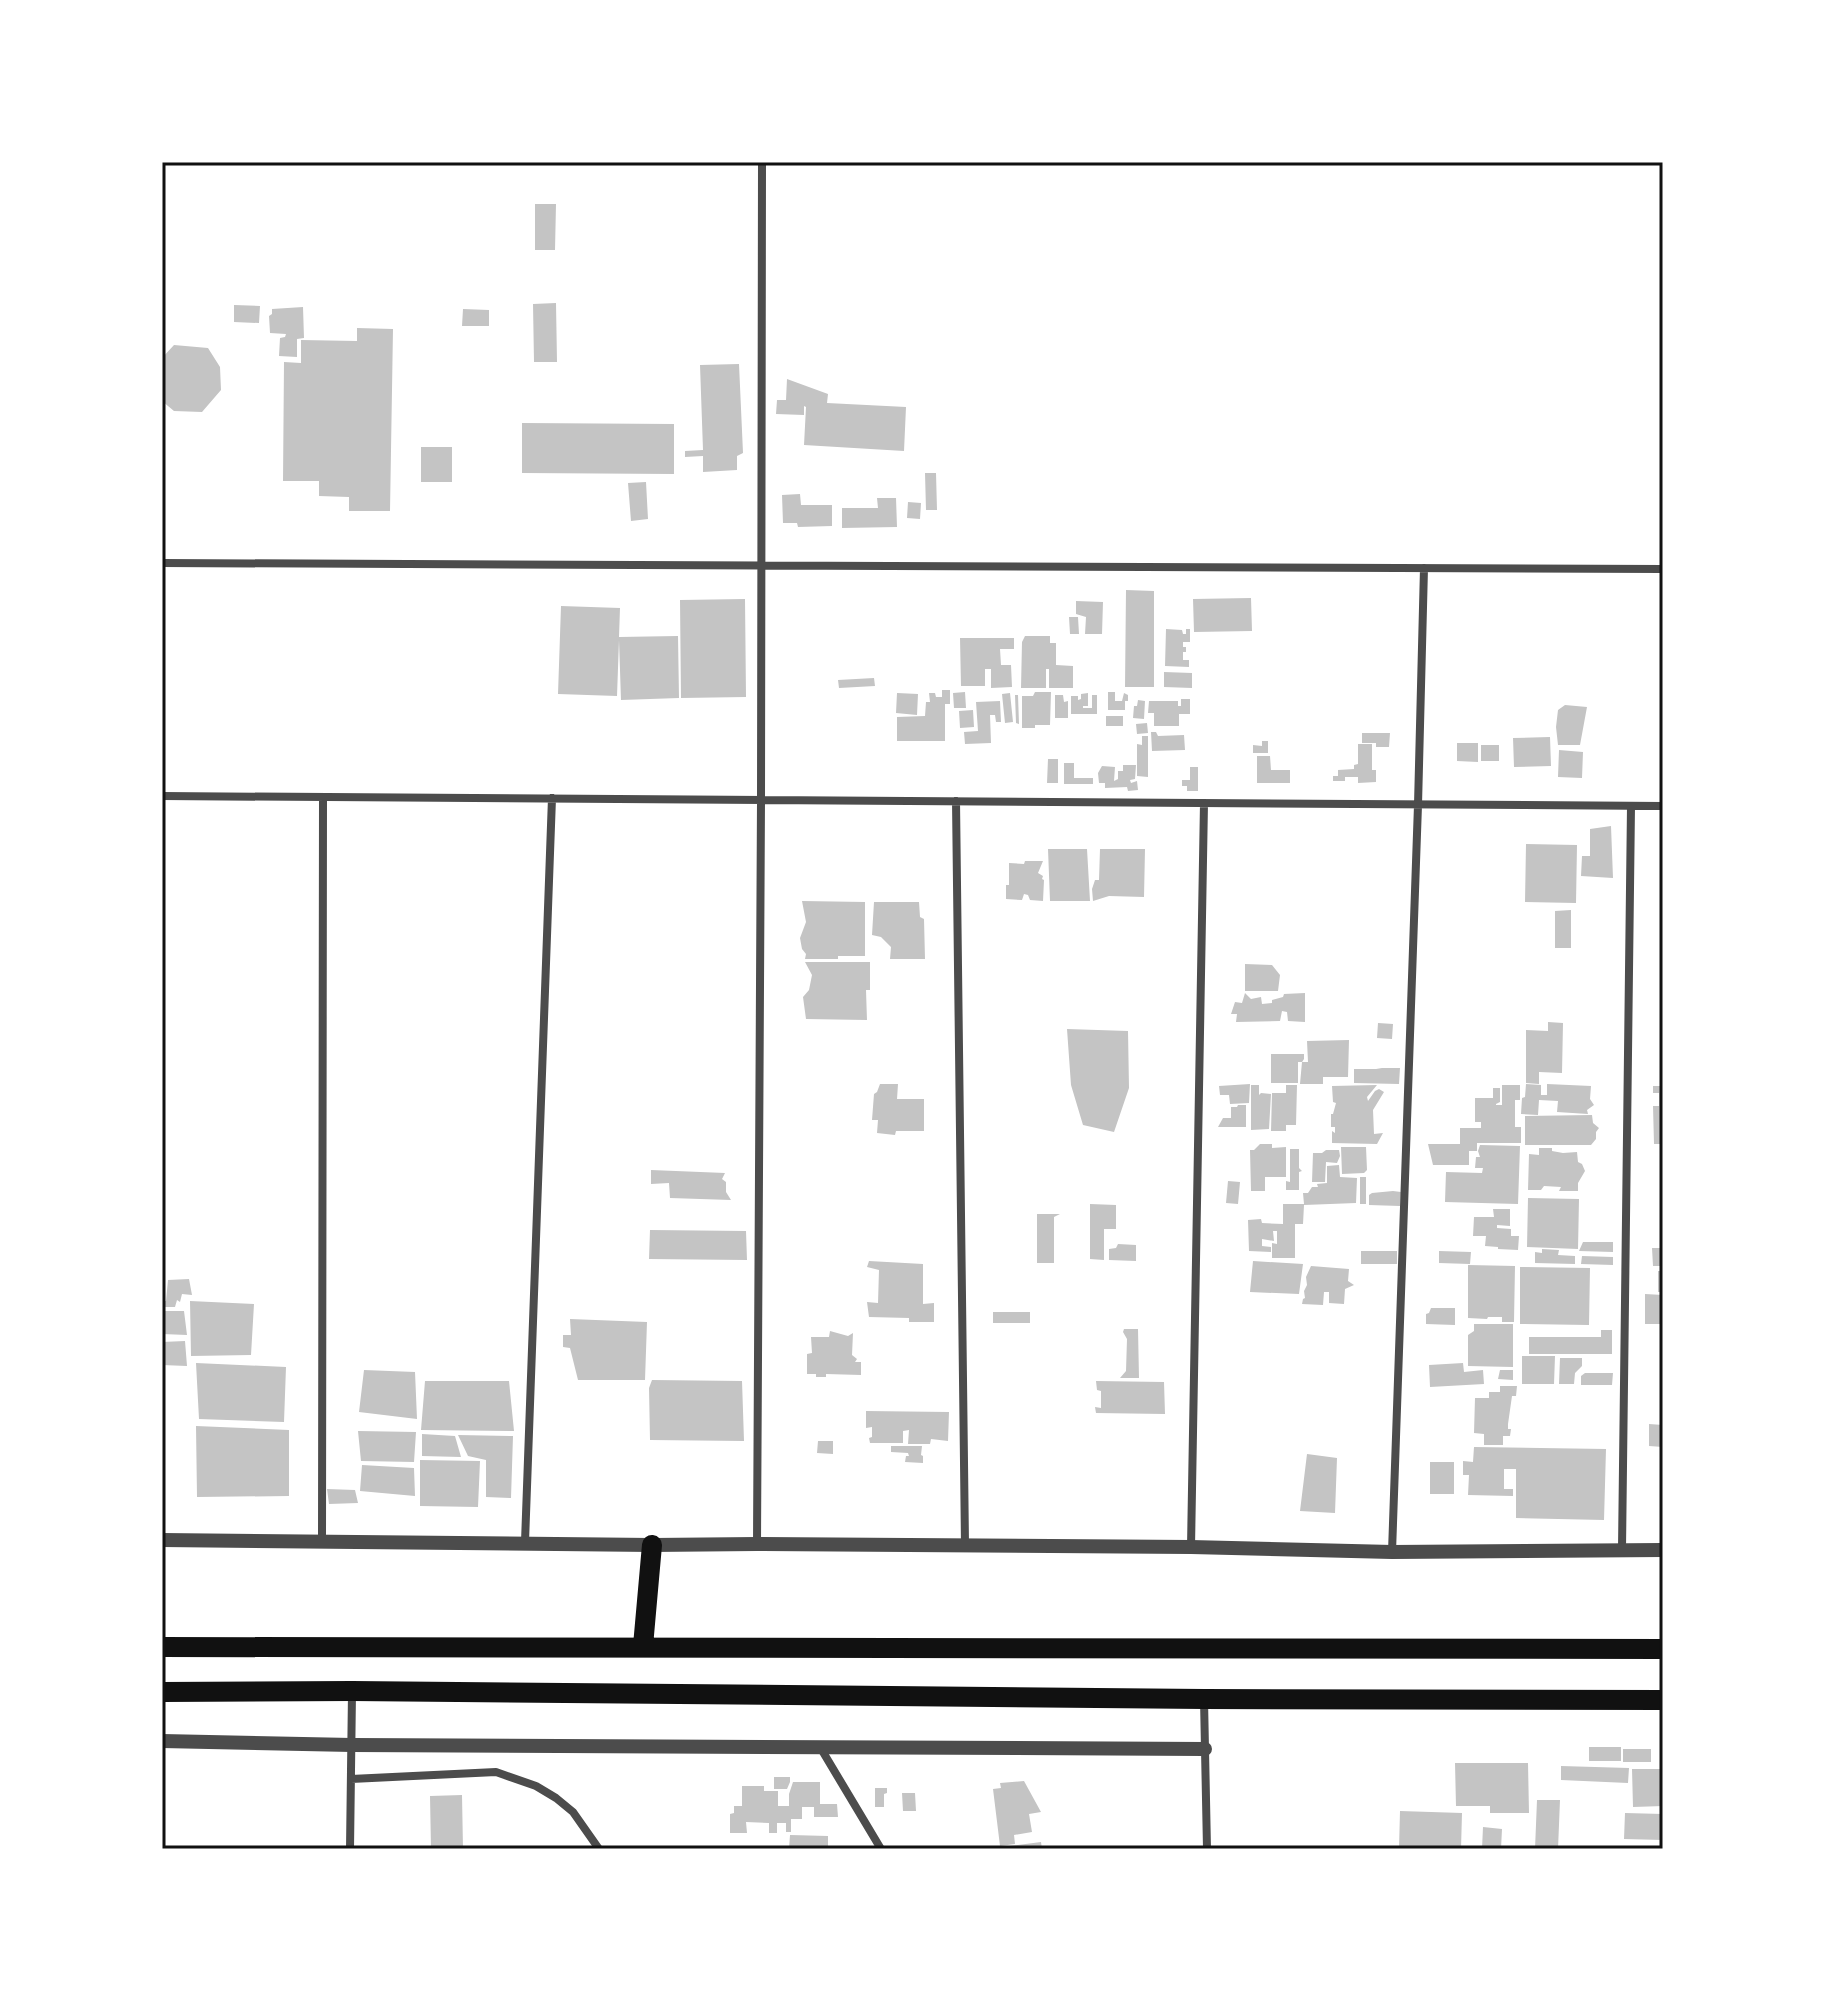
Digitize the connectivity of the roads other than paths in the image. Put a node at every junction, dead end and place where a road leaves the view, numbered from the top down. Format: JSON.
{"nodes":[{"id":1,"x":762,"y":162,"type":"edge"},
{"id":2,"x":162,"y":563,"type":"edge"},
{"id":3,"x":761,"y":565,"type":"junction"},
{"id":4,"x":1424,"y":568,"type":"junction"},
{"id":5,"x":1663,"y":569,"type":"edge"},
{"id":6,"x":162,"y":796,"type":"edge"},
{"id":7,"x":323,"y":797,"type":"junction"},
{"id":8,"x":552,"y":798,"type":"junction"},
{"id":9,"x":761,"y":800,"type":"junction"},
{"id":10,"x":956,"y":801,"type":"junction"},
{"id":11,"x":1204,"y":803,"type":"junction"},
{"id":12,"x":1418,"y":805,"type":"junction"},
{"id":13,"x":1631,"y":806,"type":"junction"},
{"id":14,"x":1663,"y":806,"type":"edge"},
{"id":15,"x":162,"y":1540,"type":"edge"},
{"id":16,"x":322,"y":1541,"type":"junction"},
{"id":17,"x":525,"y":1542,"type":"junction"},
{"id":18,"x":757,"y":1544,"type":"junction"},
{"id":19,"x":652,"y":1545,"type":"junction"},
{"id":20,"x":965,"y":1545,"type":"junction"},
{"id":21,"x":1191,"y":1547,"type":"junction"},
{"id":22,"x":1622,"y":1549,"type":"junction"},
{"id":23,"x":1663,"y":1550,"type":"edge"},
{"id":24,"x":1392,"y":1552,"type":"junction"},
{"id":25,"x":643,"y":1646,"type":"junction"},
{"id":26,"x":162,"y":1647,"type":"edge"},
{"id":27,"x":1663,"y":1649,"type":"edge"},
{"id":28,"x":352,"y":1691,"type":"junction"},
{"id":29,"x":162,"y":1692,"type":"edge"},
{"id":30,"x":1204,"y":1699,"type":"junction"},
{"id":31,"x":1663,"y":1700,"type":"edge"},
{"id":32,"x":162,"y":1741,"type":"edge"},
{"id":33,"x":352,"y":1745,"type":"junction"},
{"id":34,"x":820,"y":1747,"type":"junction"},
{"id":35,"x":1205,"y":1749,"type":"junction"},
{"id":36,"x":351,"y":1779,"type":"junction"},
{"id":37,"x":350,"y":1849,"type":"edge"},
{"id":38,"x":599,"y":1849,"type":"edge"},
{"id":39,"x":881,"y":1849,"type":"edge"},
{"id":40,"x":1207,"y":1849,"type":"edge"}],
"edges":[{"from":1,"to":3,"type":"street"},
{"from":2,"to":3,"type":"street"},
{"from":3,"to":4,"type":"street"},
{"from":3,"to":9,"type":"street"},
{"from":4,"to":5,"type":"street"},
{"from":4,"to":12,"type":"street"},
{"from":6,"to":7,"type":"street"},
{"from":7,"to":8,"type":"street"},
{"from":7,"to":16,"type":"street"},
{"from":8,"to":9,"type":"street"},
{"from":8,"to":17,"type":"street"},
{"from":9,"to":10,"type":"street"},
{"from":9,"to":18,"type":"street"},
{"from":10,"to":11,"type":"street"},
{"from":10,"to":20,"type":"street"},
{"from":11,"to":12,"type":"street"},
{"from":11,"to":21,"type":"street"},
{"from":12,"to":13,"type":"street"},
{"from":12,"to":24,"type":"street"},
{"from":13,"to":14,"type":"street"},
{"from":13,"to":22,"type":"street"},
{"from":15,"to":16,"type":"street"},
{"from":16,"to":17,"type":"street"},
{"from":17,"to":19,"type":"street"},
{"from":18,"to":19,"type":"street"},
{"from":18,"to":20,"type":"street"},
{"from":19,"to":25,"type":"highway"},
{"from":20,"to":21,"type":"street"},
{"from":21,"to":24,"type":"street"},
{"from":22,"to":23,"type":"street"},
{"from":22,"to":24,"type":"street"},
{"from":25,"to":26,"type":"highway"},
{"from":25,"to":27,"type":"highway"},
{"from":28,"to":29,"type":"highway"},
{"from":28,"to":30,"type":"highway"},
{"from":28,"to":33,"type":"street"},
{"from":30,"to":31,"type":"highway"},
{"from":30,"to":35,"type":"street"},
{"from":32,"to":33,"type":"street"},
{"from":33,"to":34,"type":"street"},
{"from":33,"to":36,"type":"street"},
{"from":34,"to":35,"type":"street"},
{"from":34,"to":39,"type":"street"},
{"from":35,"to":40,"type":"street"},
{"from":36,"to":37,"type":"street"},
{"from":36,"to":38,"type":"street"}]}
